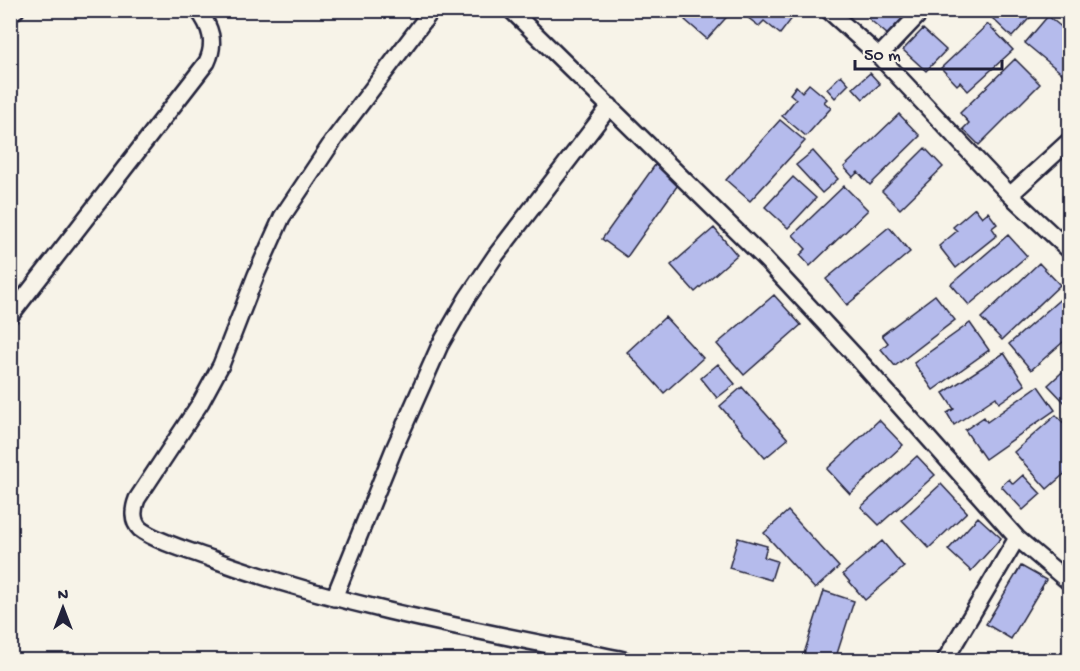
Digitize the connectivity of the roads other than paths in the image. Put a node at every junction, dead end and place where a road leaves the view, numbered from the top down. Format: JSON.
{"nodes":[{"id":1,"x":16,"y":10,"type":"edge"},
{"id":2,"x":198,"y":10,"type":"edge"},
{"id":3,"x":432,"y":10,"type":"edge"},
{"id":4,"x":511,"y":10,"type":"edge"},
{"id":5,"x":828,"y":10,"type":"edge"},
{"id":6,"x":923,"y":10,"type":"edge"},
{"id":7,"x":10,"y":13,"type":"edge"},
{"id":8,"x":879,"y":56,"type":"junction"},
{"id":9,"x":610,"y":106,"type":"junction"},
{"id":10,"x":1070,"y":140,"type":"edge"},
{"id":11,"x":1010,"y":195,"type":"junction"},
{"id":12,"x":1070,"y":251,"type":"edge"},
{"id":13,"x":10,"y":316,"type":"edge"},
{"id":14,"x":1017,"y":538,"type":"junction"},
{"id":15,"x":1070,"y":583,"type":"edge"},
{"id":16,"x":334,"y":598,"type":"junction"},
{"id":17,"x":624,"y":660,"type":"edge"},
{"id":18,"x":945,"y":660,"type":"edge"}],
"edges":[{"from":1,"to":7,"type":"street"},
{"from":2,"to":13,"type":"street"},
{"from":3,"to":16,"type":"street"},
{"from":4,"to":9,"type":"street"},
{"from":5,"to":8,"type":"street"},
{"from":6,"to":8,"type":"street"},
{"from":8,"to":11,"type":"street"},
{"from":9,"to":14,"type":"street"},
{"from":9,"to":16,"type":"street"},
{"from":10,"to":11,"type":"street"},
{"from":11,"to":12,"type":"street"},
{"from":14,"to":15,"type":"street"},
{"from":14,"to":18,"type":"street"},
{"from":16,"to":17,"type":"street"}]}
